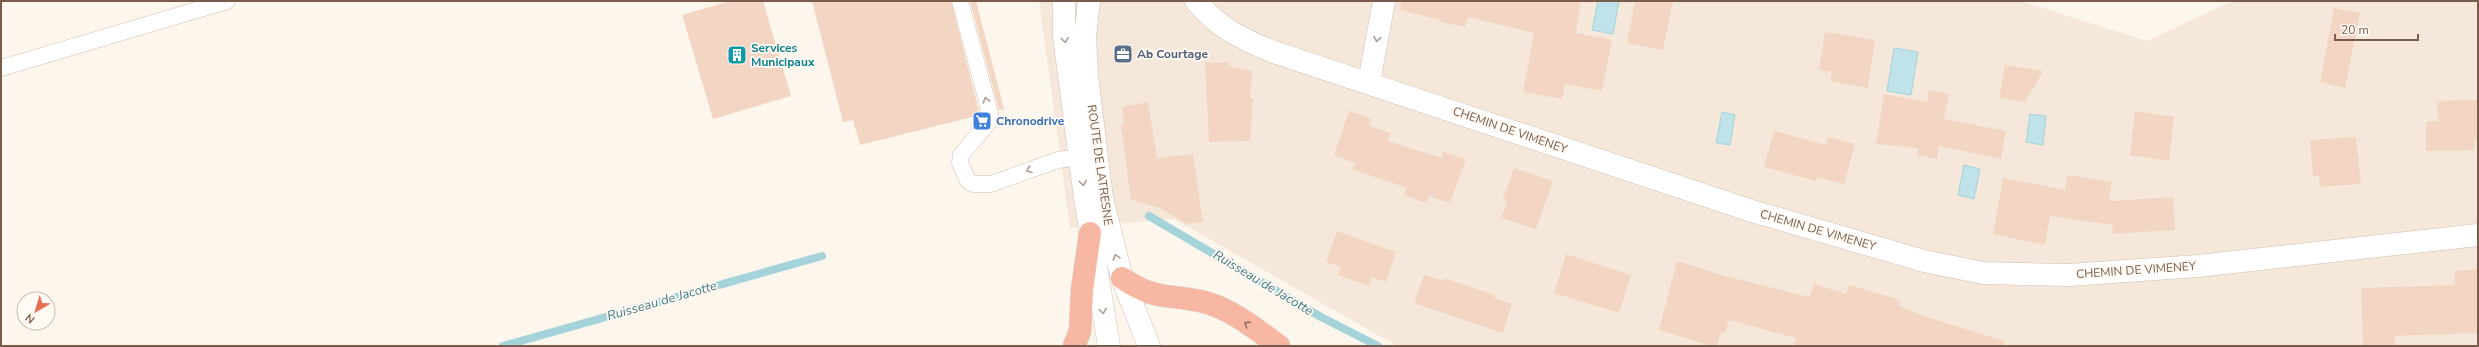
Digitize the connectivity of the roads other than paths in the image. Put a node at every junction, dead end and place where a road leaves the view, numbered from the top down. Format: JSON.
{"nodes":[{"id":1,"x":227,"y":1,"type":"edge"},
{"id":2,"x":960,"y":1,"type":"edge"},
{"id":3,"x":1064,"y":1,"type":"edge"},
{"id":4,"x":1089,"y":1,"type":"edge"},
{"id":5,"x":1196,"y":1,"type":"edge"},
{"id":6,"x":1384,"y":1,"type":"edge"},
{"id":7,"x":1,"y":68,"type":"edge"},
{"id":8,"x":1369,"y":82,"type":"junction"},
{"id":9,"x":1080,"y":157,"type":"junction"},
{"id":10,"x":1090,"y":233,"type":"junction"},
{"id":11,"x":2478,"y":235,"type":"edge"},
{"id":12,"x":1122,"y":278,"type":"junction"},
{"id":13,"x":1074,"y":346,"type":"edge"},
{"id":14,"x":1109,"y":346,"type":"edge"},
{"id":15,"x":1149,"y":346,"type":"edge"},
{"id":16,"x":1279,"y":346,"type":"edge"}],
"edges":[{"from":1,"to":7,"type":"lane"},
{"from":9,"to":2,"type":"lane","one_way":true},
{"from":3,"to":9,"type":"street","name":"ROUTE DE LATRESNE","one_way":true},
{"from":12,"to":4,"type":"street","name":"ROUTE DE LATRESNE","one_way":true},
{"from":5,"to":8,"type":"street","name":"CHEMIN DE VIMENEY"},
{"from":6,"to":8,"type":"street","one_way":true},
{"from":8,"to":11,"type":"street","name":"CHEMIN DE VIMENEY"},
{"from":9,"to":10,"type":"street","name":"ROUTE DE LATRESNE","one_way":true},
{"from":10,"to":13,"type":"highway"},
{"from":10,"to":14,"type":"street","name":"ROUTE DE LATRESNE","one_way":true},
{"from":12,"to":15,"type":"street","name":"ROUTE DE LATRESNE"},
{"from":16,"to":12,"type":"highway","one_way":true}]}
